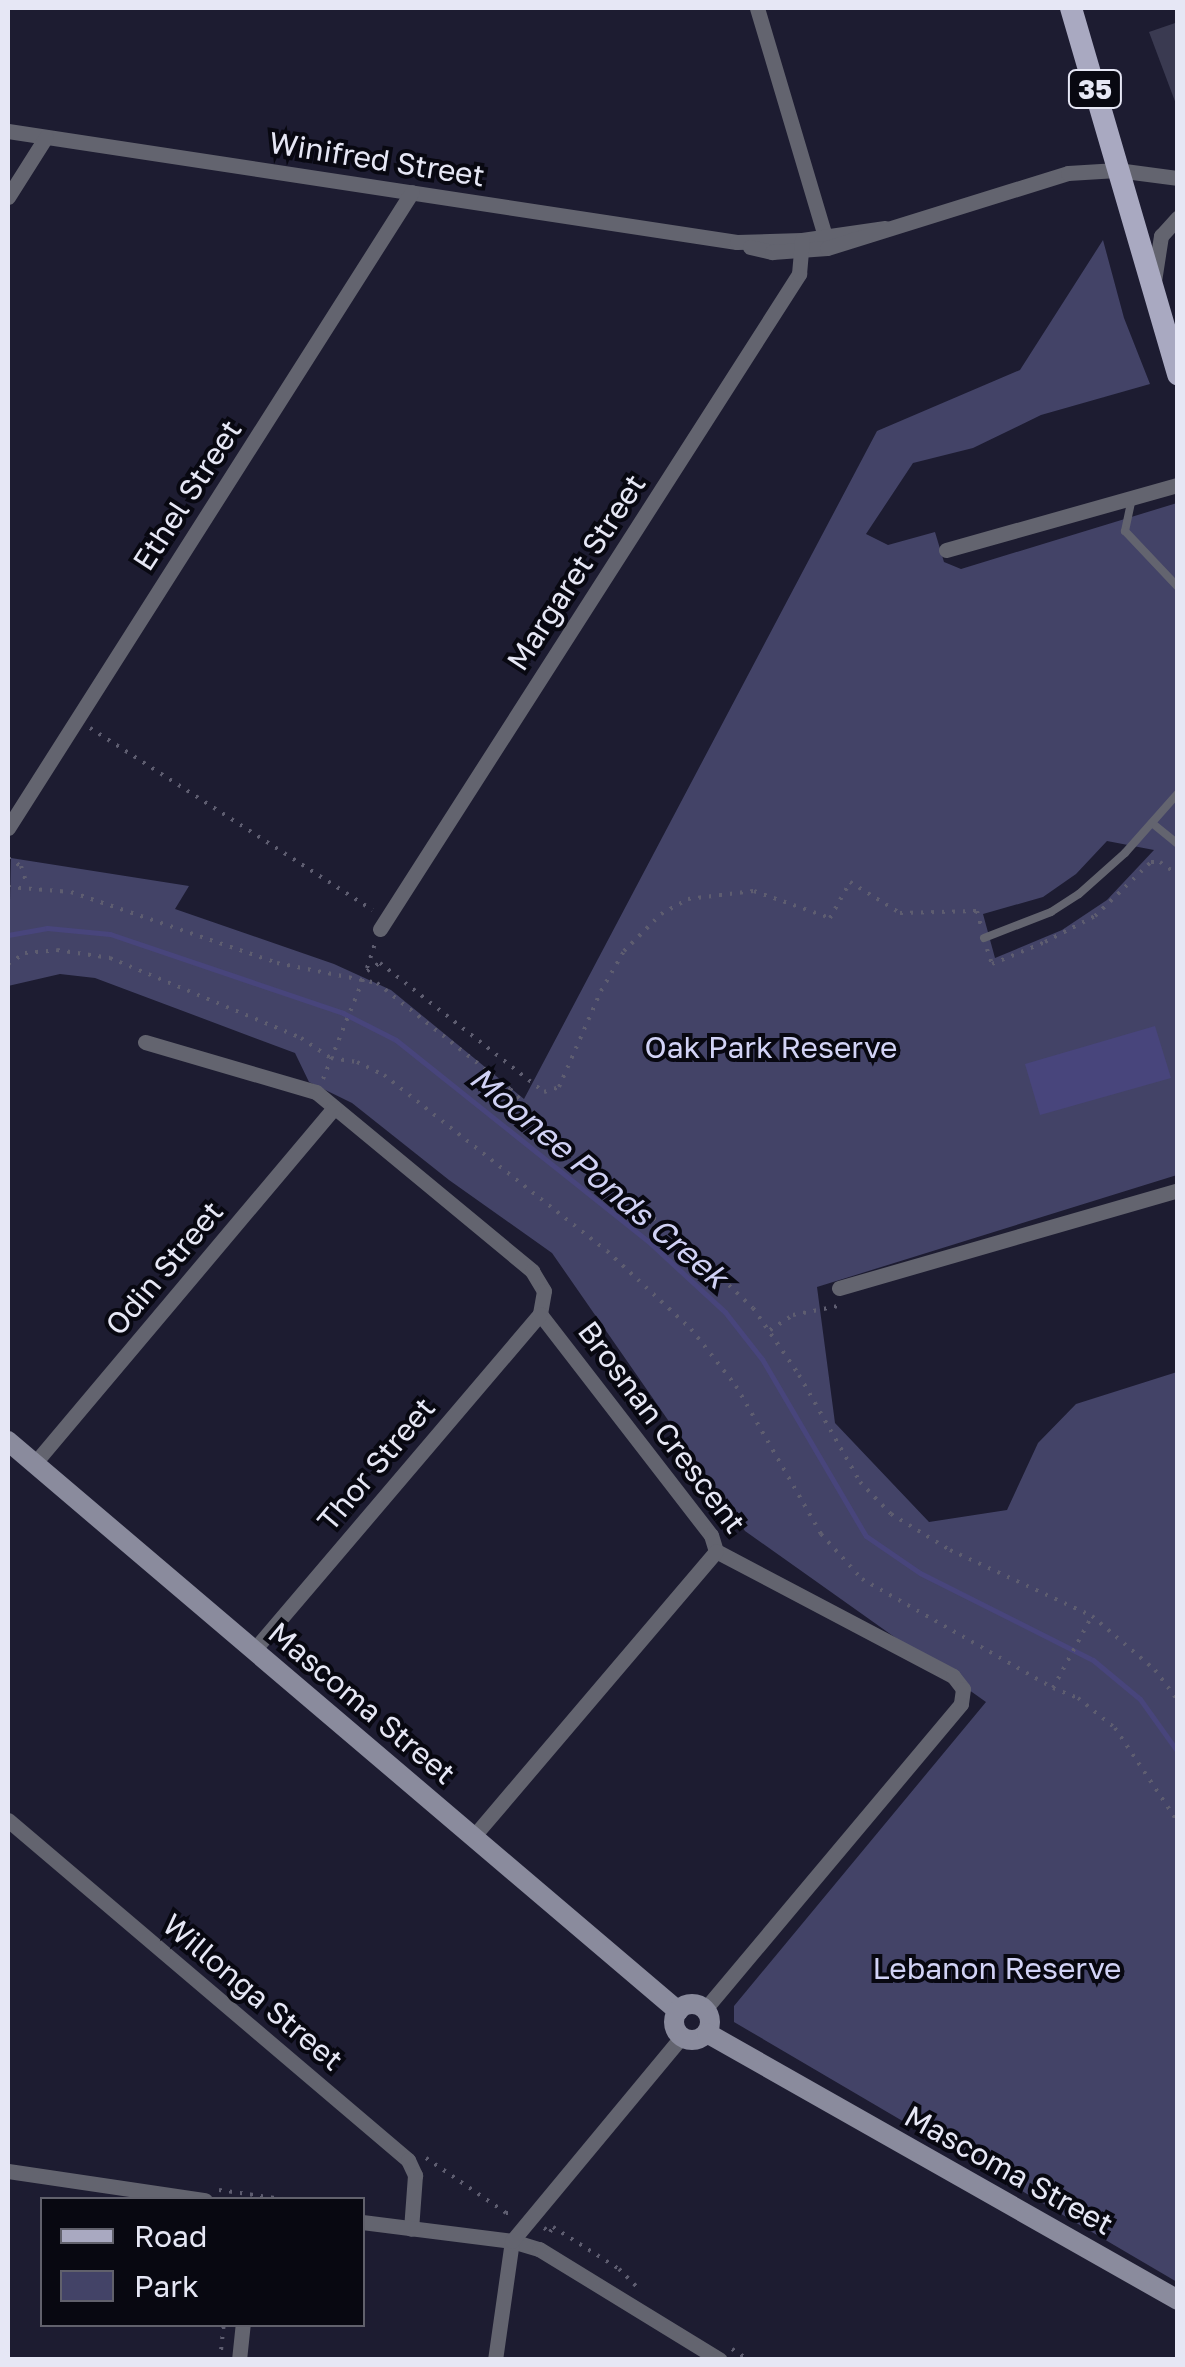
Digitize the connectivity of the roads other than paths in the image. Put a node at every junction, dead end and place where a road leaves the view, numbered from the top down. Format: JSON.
{"nodes":[{"id":1,"x":757,"y":8,"type":"edge"},
{"id":2,"x":1071,"y":8,"type":"edge"},
{"id":3,"x":8,"y":131,"type":"edge"},
{"id":4,"x":46,"y":137,"type":"junction"},
{"id":5,"x":1118,"y":170,"type":"junction"},
{"id":6,"x":1178,"y":178,"type":"edge"},
{"id":7,"x":412,"y":192,"type":"junction"},
{"id":8,"x":8,"y":197,"type":"edge"},
{"id":9,"x":1178,"y":217,"type":"edge"},
{"id":10,"x":826,"y":242,"type":"junction"},
{"id":11,"x":802,"y":246,"type":"junction"},
{"id":12,"x":1152,"y":292,"type":"junction"},
{"id":13,"x":1178,"y":375,"type":"edge"},
{"id":14,"x":1178,"y":485,"type":"edge"},
{"id":15,"x":1132,"y":498,"type":"junction"},
{"id":16,"x":946,"y":550,"type":"dead end"},
{"id":17,"x":1178,"y":587,"type":"edge"},
{"id":18,"x":1178,"y":793,"type":"edge"},
{"id":19,"x":1152,"y":823,"type":"junction"},
{"id":20,"x":8,"y":828,"type":"edge"},
{"id":21,"x":1178,"y":844,"type":"edge"},
{"id":22,"x":383,"y":924,"type":"road end"},
{"id":23,"x":984,"y":938,"type":"road end"},
{"id":24,"x":145,"y":1042,"type":"dead end"},
{"id":25,"x":334,"y":1108,"type":"junction"},
{"id":26,"x":1178,"y":1190,"type":"edge"},
{"id":27,"x":839,"y":1288,"type":"dead end"},
{"id":28,"x":540,"y":1314,"type":"junction"},
{"id":29,"x":8,"y":1441,"type":"edge"},
{"id":30,"x":34,"y":1464,"type":"junction"},
{"id":31,"x":716,"y":1550,"type":"junction"},
{"id":32,"x":254,"y":1650,"type":"junction"},
{"id":33,"x":8,"y":1820,"type":"edge"},
{"id":34,"x":473,"y":1836,"type":"junction"},
{"id":35,"x":705,"y":2009,"type":"junction"},
{"id":36,"x":678,"y":2011,"type":"junction"},
{"id":37,"x":707,"y":2032,"type":"junction"},
{"id":38,"x":682,"y":2036,"type":"junction"},
{"id":39,"x":8,"y":2172,"type":"edge"},
{"id":40,"x":184,"y":2197,"type":"edge"},
{"id":41,"x":365,"y":2222,"type":"edge"},
{"id":42,"x":411,"y":2229,"type":"junction"},
{"id":43,"x":512,"y":2241,"type":"junction"},
{"id":44,"x":1178,"y":2300,"type":"edge"},
{"id":45,"x":243,"y":2327,"type":"edge"},
{"id":46,"x":239,"y":2360,"type":"edge"},
{"id":47,"x":495,"y":2360,"type":"edge"},
{"id":48,"x":720,"y":2360,"type":"edge"}],
"edges":[{"from":1,"to":10,"type":"street"},
{"from":2,"to":5,"type":"main road","number":"35"},
{"from":3,"to":4,"type":"street","name":"Winifred Street"},
{"from":4,"to":7,"type":"street","name":"Winifred Street"},
{"from":4,"to":8,"type":"street"},
{"from":5,"to":6,"type":"street","name":"Winifred Street"},
{"from":5,"to":10,"type":"street","name":"Winifred Street"},
{"from":5,"to":12,"type":"main road","number":"35"},
{"from":7,"to":11,"type":"street","name":"Winifred Street"},
{"from":7,"to":20,"type":"street","name":"Ethel Street"},
{"from":9,"to":12,"type":"street"},
{"from":10,"to":11,"type":"street","name":"Winifred Street"},
{"from":11,"to":22,"type":"street","name":"Margaret Street"},
{"from":12,"to":13,"type":"main road","number":"35"},
{"from":14,"to":15,"type":"street"},
{"from":15,"to":16,"type":"street"},
{"from":15,"to":17,"type":"lane"},
{"from":18,"to":19,"type":"lane"},
{"from":19,"to":21,"type":"lane"},
{"from":19,"to":23,"type":"lane"},
{"from":24,"to":25,"type":"street","name":"Brosnan Crescent"},
{"from":25,"to":28,"type":"street","name":"Brosnan Crescent"},
{"from":25,"to":30,"type":"street","name":"Odin Street"},
{"from":26,"to":27,"type":"street"},
{"from":28,"to":31,"type":"street","name":"Brosnan Crescent"},
{"from":28,"to":32,"type":"street","name":"Thor Street"},
{"from":29,"to":30,"type":"main road","name":"Mascoma Street"},
{"from":30,"to":32,"type":"main road","name":"Mascoma Street"},
{"from":31,"to":34,"type":"street"},
{"from":31,"to":35,"type":"street","name":"Brosnan Crescent"},
{"from":32,"to":34,"type":"main road","name":"Mascoma Street"},
{"from":33,"to":42,"type":"street","name":"Willonga Street"},
{"from":34,"to":36,"type":"main road","name":"Mascoma Street"},
{"from":35,"to":36,"type":"main road"},
{"from":35,"to":37,"type":"main road"},
{"from":36,"to":38,"type":"main road"},
{"from":37,"to":38,"type":"main road"},
{"from":37,"to":44,"type":"main road","name":"Mascoma Street"},
{"from":38,"to":43,"type":"street"},
{"from":39,"to":40,"type":"street"},
{"from":41,"to":42,"type":"street"},
{"from":42,"to":43,"type":"street"},
{"from":43,"to":47,"type":"street"},
{"from":43,"to":48,"type":"street"},
{"from":45,"to":46,"type":"street"}]}
